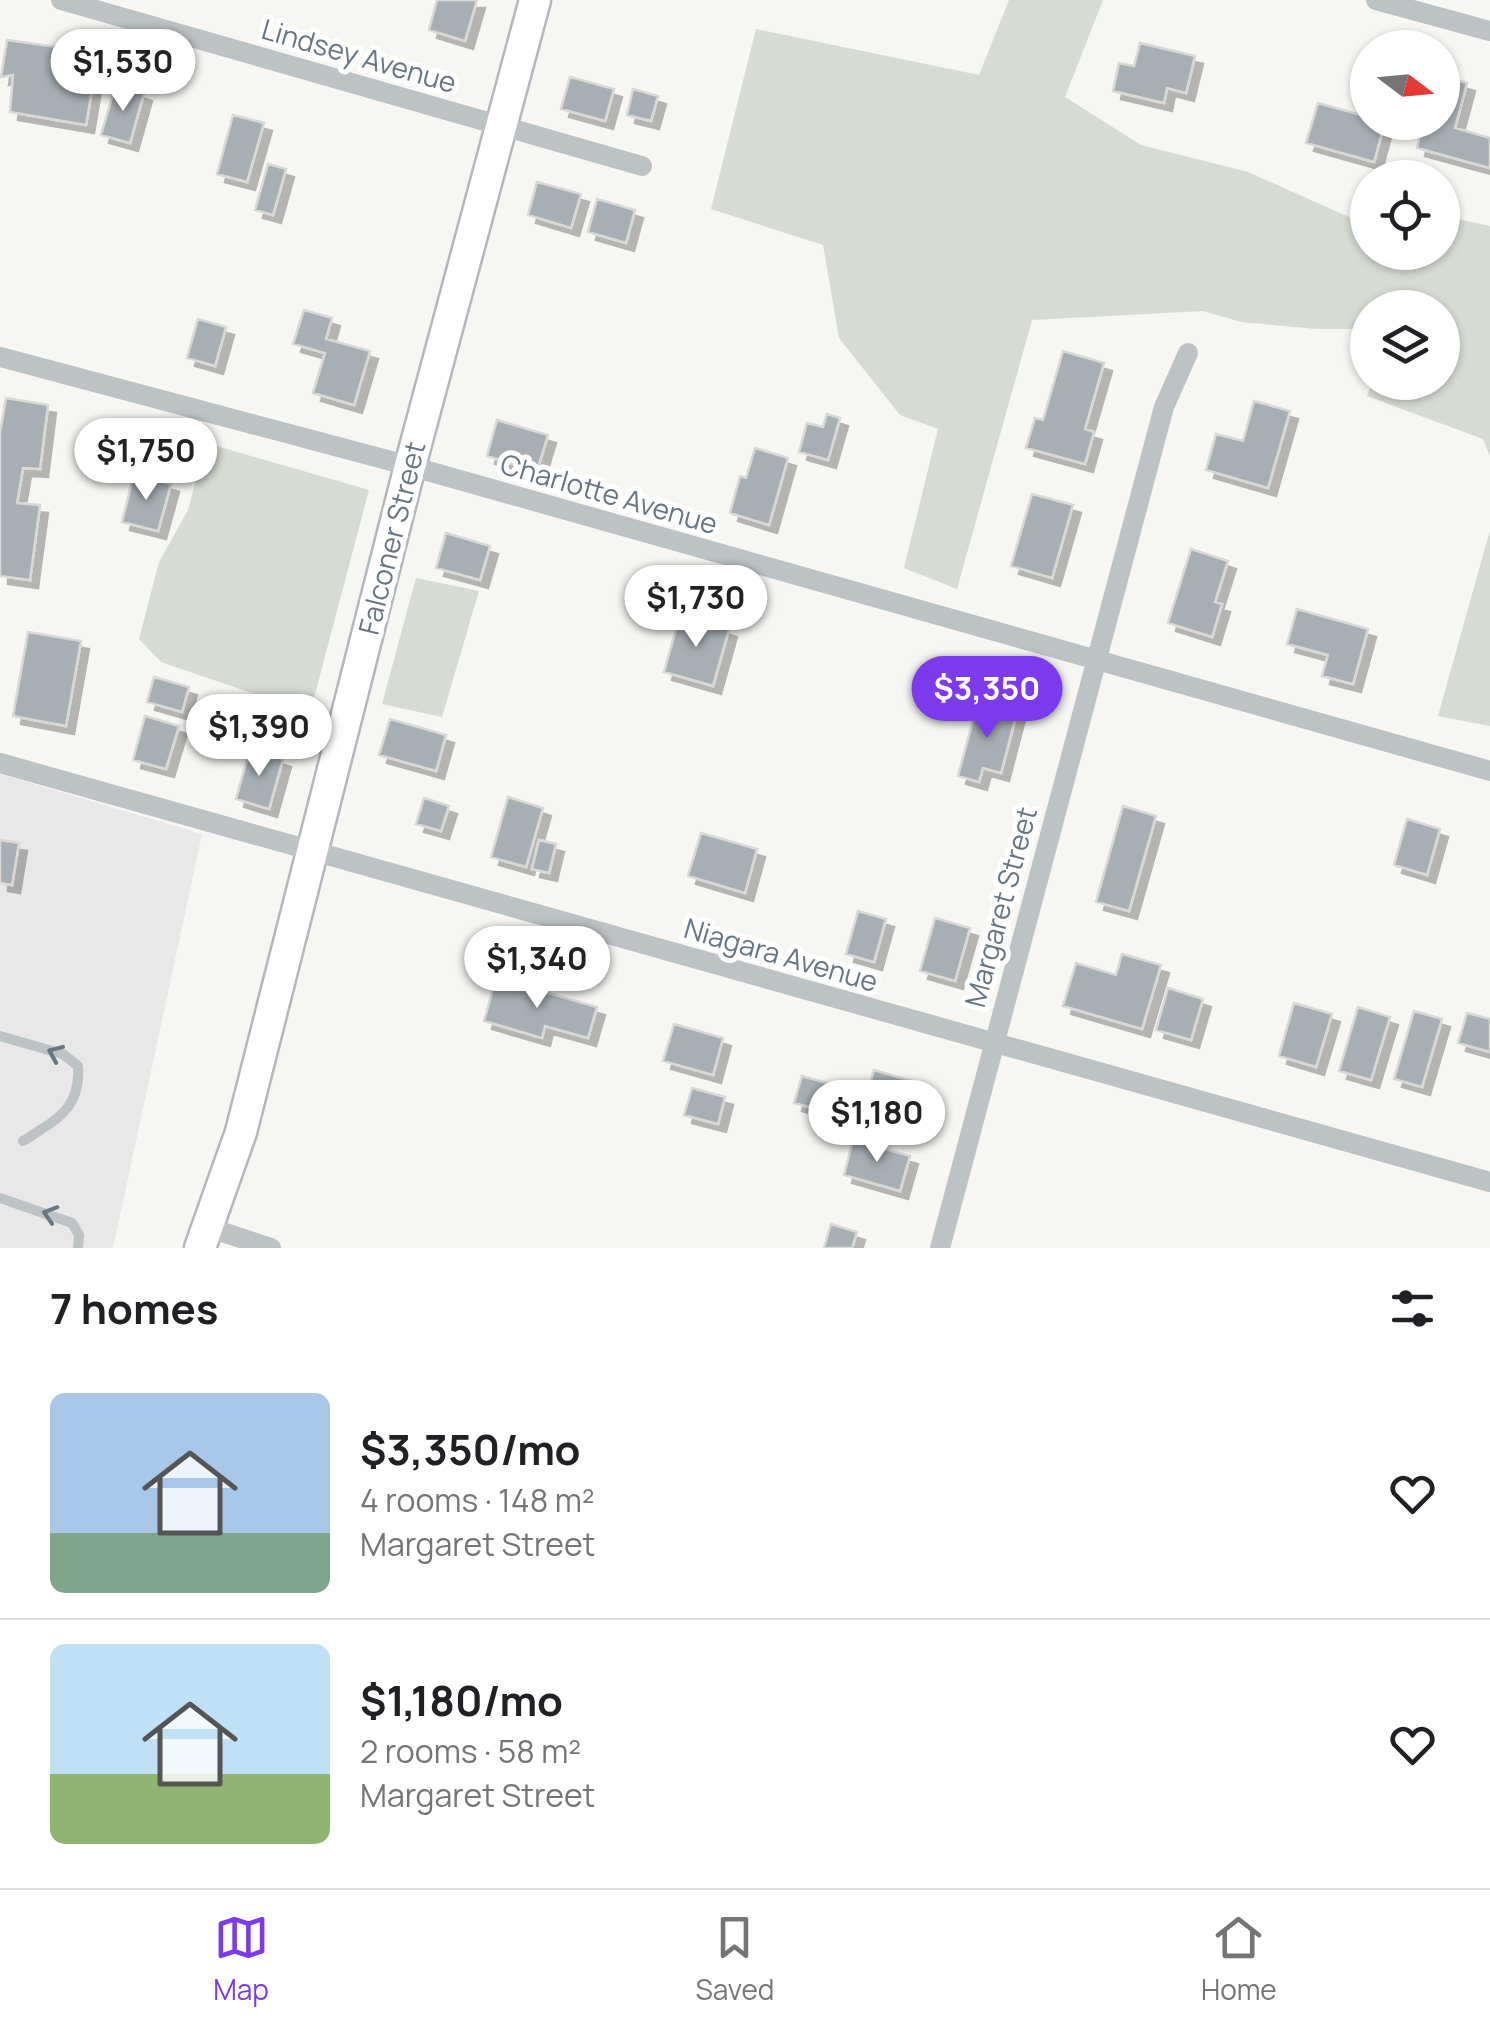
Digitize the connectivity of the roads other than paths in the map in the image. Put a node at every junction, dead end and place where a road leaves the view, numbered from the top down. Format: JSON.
{"nodes":[{"id":1,"x":61,"y":0,"type":"edge"},
{"id":2,"x":535,"y":0,"type":"edge"},
{"id":3,"x":1376,"y":0,"type":"edge"},
{"id":4,"x":1490,"y":32,"type":"edge"},
{"id":5,"x":500,"y":125,"type":"junction"},
{"id":6,"x":642,"y":166,"type":"dead end"},
{"id":7,"x":1188,"y":353,"type":"dead end"},
{"id":8,"x":0,"y":357,"type":"edge"},
{"id":9,"x":410,"y":466,"type":"junction"},
{"id":10,"x":1096,"y":660,"type":"junction"},
{"id":11,"x":0,"y":763,"type":"edge"},
{"id":12,"x":1490,"y":771,"type":"edge"},
{"id":13,"x":312,"y":852,"type":"junction"},
{"id":14,"x":0,"y":1036,"type":"edge"},
{"id":15,"x":994,"y":1042,"type":"junction"},
{"id":16,"x":24,"y":1142,"type":"dead end"},
{"id":17,"x":1490,"y":1182,"type":"edge"},
{"id":18,"x":0,"y":1198,"type":"edge"},
{"id":19,"x":204,"y":1238,"type":"edge"},
{"id":20,"x":78,"y":1248,"type":"edge"},
{"id":21,"x":271,"y":1248,"type":"edge"},
{"id":22,"x":940,"y":1248,"type":"edge"}],
"edges":[{"from":1,"to":5,"type":"street","name":"Lindsey Avenue"},
{"from":2,"to":5,"type":"street","name":"Falconer Street"},
{"from":3,"to":4,"type":"street"},
{"from":5,"to":6,"type":"street","name":"Lindsey Avenue"},
{"from":5,"to":9,"type":"street","name":"Falconer Street"},
{"from":7,"to":10,"type":"street","name":"Margaret Street"},
{"from":8,"to":9,"type":"street","name":"Charlotte Avenue"},
{"from":9,"to":10,"type":"street","name":"Charlotte Avenue"},
{"from":9,"to":13,"type":"street","name":"Falconer Street"},
{"from":10,"to":12,"type":"street","name":"Charlotte Avenue"},
{"from":10,"to":15,"type":"street","name":"Margaret Street"},
{"from":11,"to":13,"type":"street","name":"Niagara Avenue"},
{"from":13,"to":15,"type":"street","name":"Niagara Avenue"},
{"from":13,"to":19,"type":"street","name":"Falconer Street"},
{"from":16,"to":14,"type":"lane","one_way":true},
{"from":15,"to":17,"type":"street","name":"Niagara Avenue"},
{"from":15,"to":22,"type":"street","name":"Margaret Street"},
{"from":20,"to":18,"type":"lane","one_way":true},
{"from":19,"to":21,"type":"street"}]}
